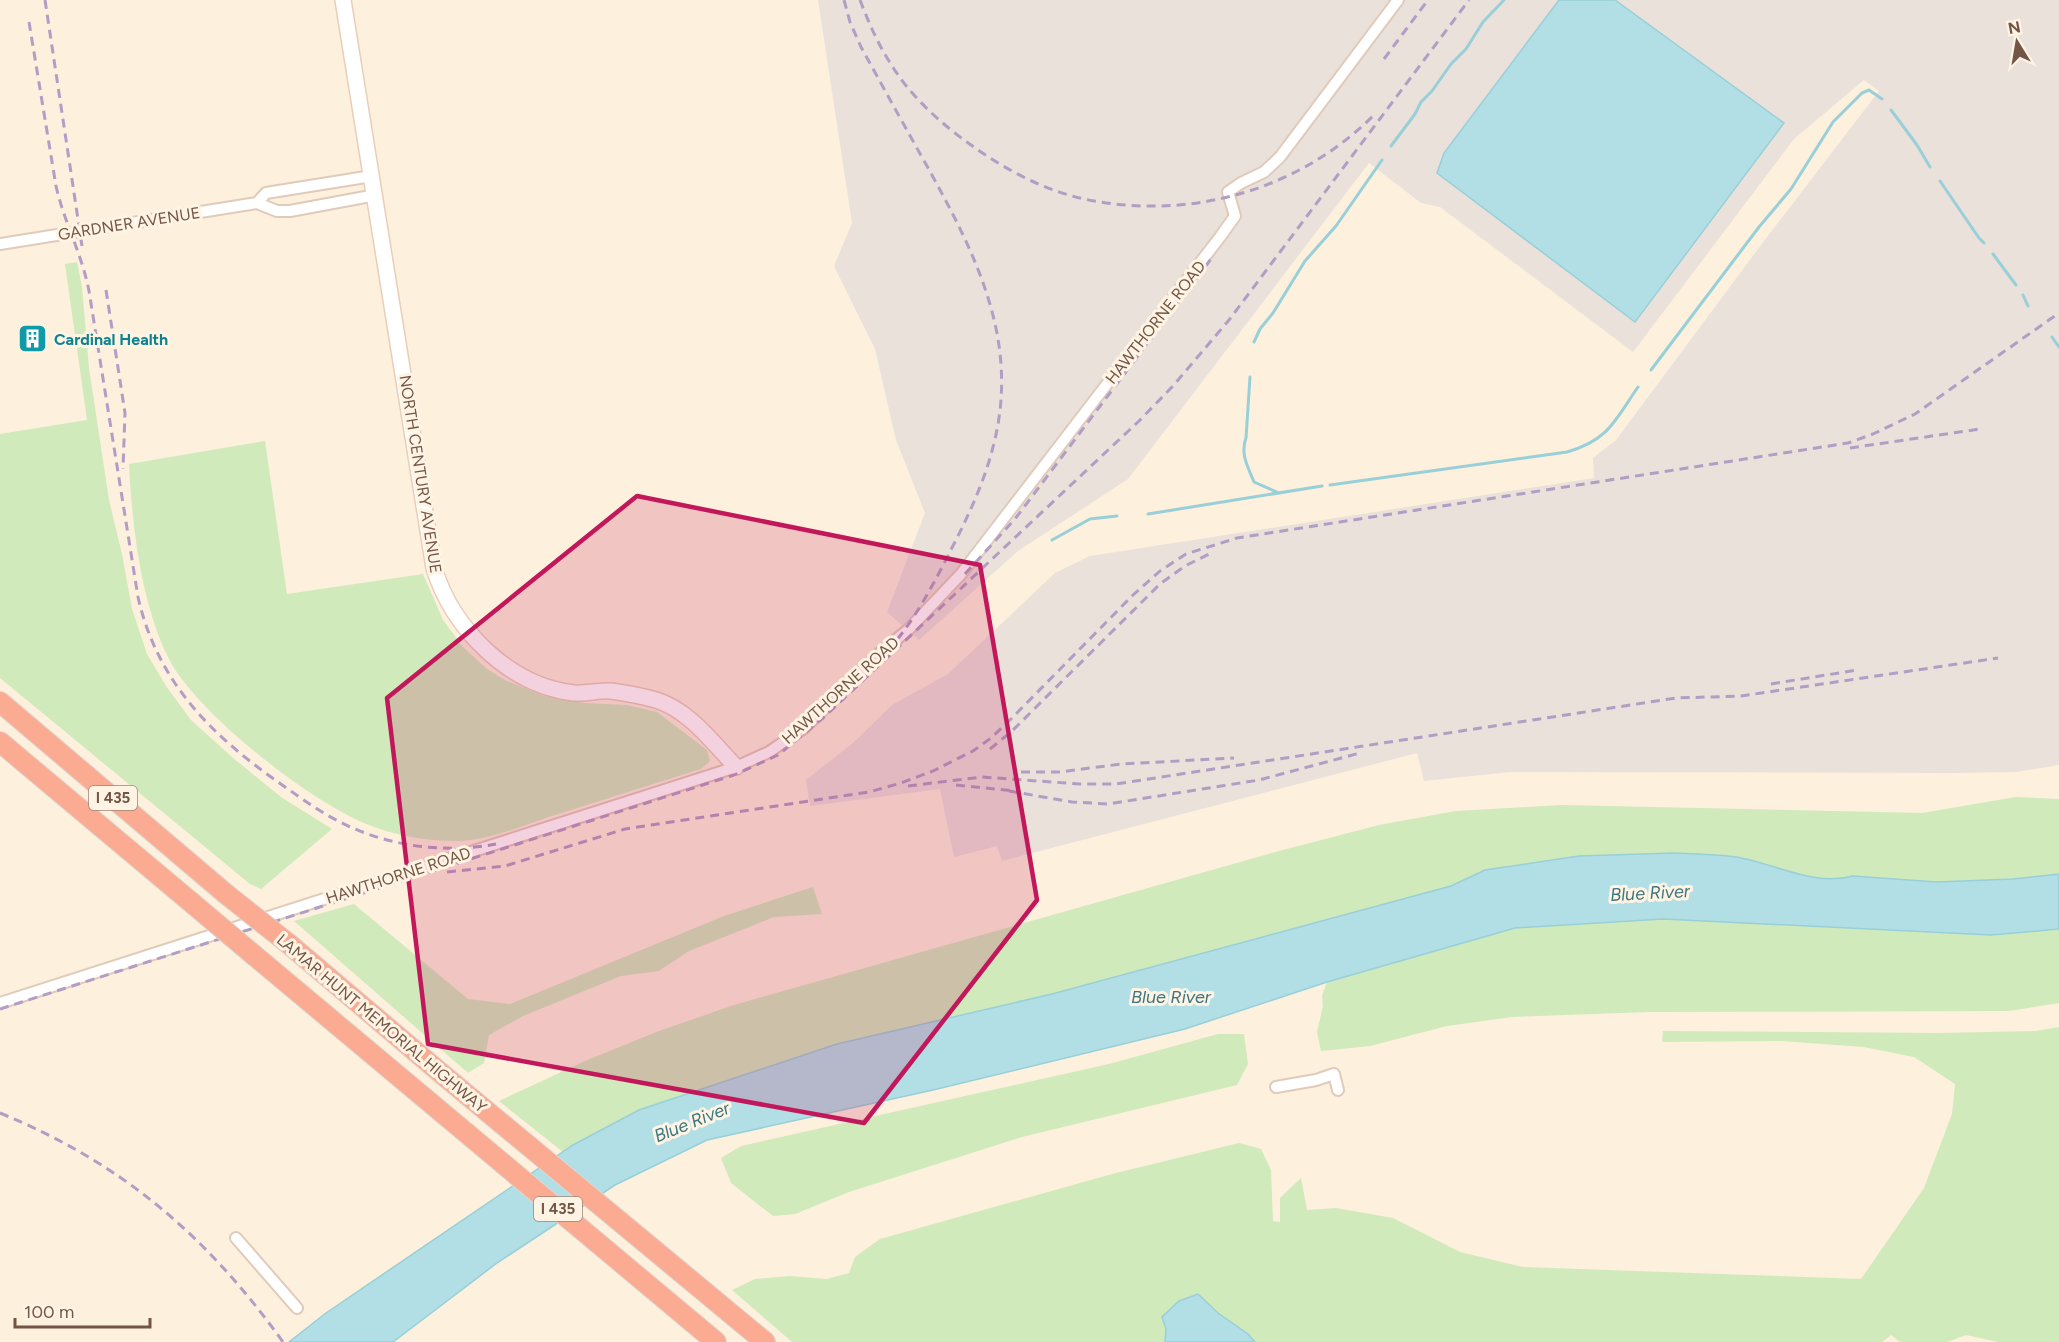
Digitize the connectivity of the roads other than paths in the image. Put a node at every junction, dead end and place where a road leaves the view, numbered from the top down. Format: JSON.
{"nodes":[{"id":1,"x":343,"y":0,"type":"edge"},
{"id":2,"x":1398,"y":0,"type":"edge"},
{"id":3,"x":372,"y":176,"type":"junction"},
{"id":4,"x":376,"y":195,"type":"junction"},
{"id":5,"x":257,"y":203,"type":"junction"},
{"id":6,"x":0,"y":244,"type":"edge"},
{"id":7,"x":0,"y":702,"type":"edge"},
{"id":8,"x":0,"y":742,"type":"edge"},
{"id":9,"x":736,"y":767,"type":"junction"},
{"id":10,"x":0,"y":1003,"type":"edge"},
{"id":11,"x":1276,"y":1087,"type":"dead end"},
{"id":12,"x":1338,"y":1090,"type":"dead end"},
{"id":13,"x":236,"y":1238,"type":"dead end"},
{"id":14,"x":297,"y":1308,"type":"dead end"},
{"id":15,"x":712,"y":1339,"type":"edge"},
{"id":16,"x":765,"y":1342,"type":"edge"}],
"edges":[{"from":1,"to":3,"type":"street","name":"NORTH CENTURY AVENUE"},
{"from":2,"to":9,"type":"street","name":"HAWTHORNE ROAD"},
{"from":3,"to":4,"type":"street","name":"NORTH CENTURY AVENUE"},
{"from":3,"to":5,"type":"street","name":"GARDNER AVENUE"},
{"from":4,"to":5,"type":"street","name":"GARDNER AVENUE"},
{"from":4,"to":9,"type":"street","name":"NORTH CENTURY AVENUE"},
{"from":5,"to":6,"type":"street","name":"GARDNER AVENUE"},
{"from":7,"to":16,"type":"highway","name":"LAMAR HUNT MEMORIAL HIGHWAY","number":"I 435","bridge":true},
{"from":8,"to":15,"type":"highway","name":"LAMAR HUNT MEMORIAL HIGHWAY","number":"I 435","bridge":true},
{"from":9,"to":10,"type":"street","name":"HAWTHORNE ROAD"},
{"from":11,"to":12,"type":"street"},
{"from":13,"to":14,"type":"street"}]}
